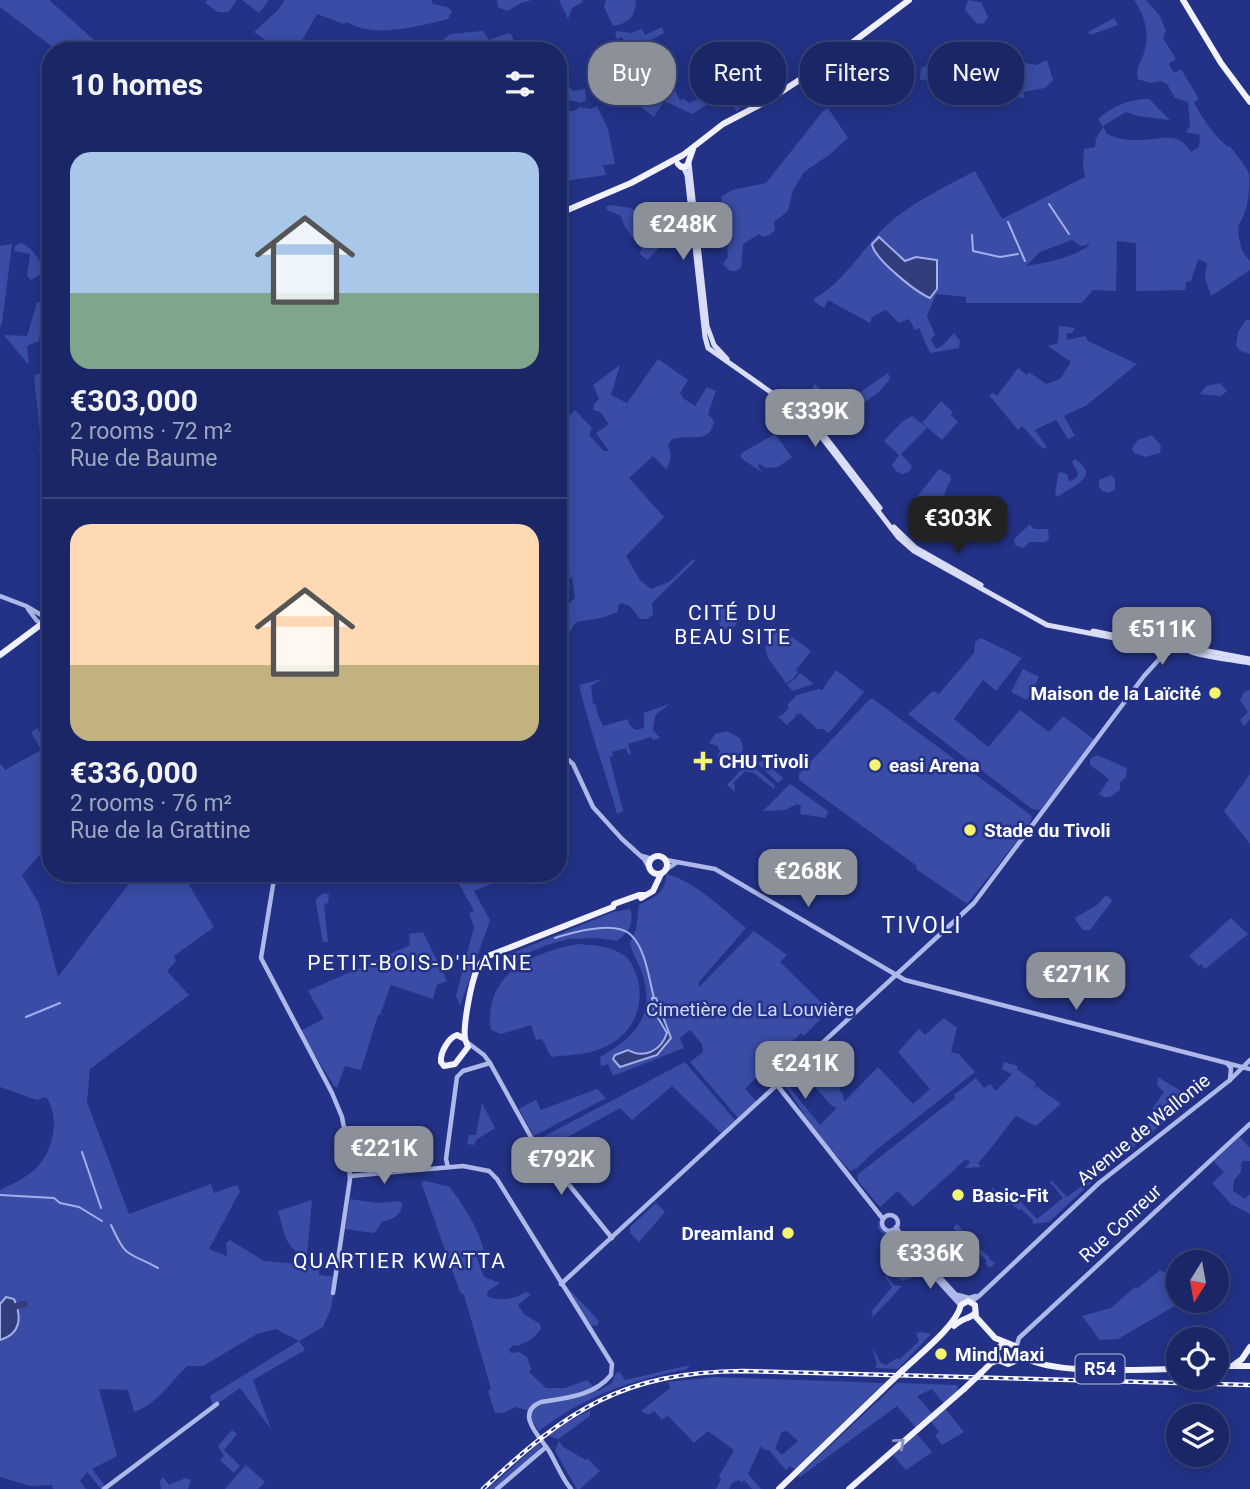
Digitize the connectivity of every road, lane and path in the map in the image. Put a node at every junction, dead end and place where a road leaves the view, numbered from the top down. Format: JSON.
{"nodes":[{"id":1,"x":909,"y":0,"type":"edge"},
{"id":2,"x":1183,"y":0,"type":"edge"},
{"id":3,"x":1250,"y":102,"type":"edge"},
{"id":4,"x":683,"y":161,"type":"junction"},
{"id":5,"x":567,"y":210,"type":"edge"},
{"id":6,"x":0,"y":596,"type":"edge"},
{"id":7,"x":28,"y":608,"type":"junction"},
{"id":8,"x":42,"y":617,"type":"edge"},
{"id":9,"x":42,"y":623,"type":"edge"},
{"id":10,"x":32,"y":629,"type":"junction"},
{"id":11,"x":1170,"y":647,"type":"junction"},
{"id":12,"x":1161,"y":650,"type":"junction"},
{"id":13,"x":0,"y":655,"type":"edge"},
{"id":14,"x":1250,"y":661,"type":"edge"},
{"id":15,"x":567,"y":759,"type":"edge"},
{"id":16,"x":638,"y":854,"type":"junction"},
{"id":17,"x":652,"y":859,"type":"junction"},
{"id":18,"x":667,"y":860,"type":"junction"},
{"id":19,"x":677,"y":863,"type":"junction"},
{"id":20,"x":667,"y":869,"type":"junction"},
{"id":21,"x":656,"y":874,"type":"junction"},
{"id":22,"x":273,"y":882,"type":"edge"},
{"id":23,"x":895,"y":976,"type":"junction"},
{"id":24,"x":463,"y":1039,"type":"junction"},
{"id":25,"x":475,"y":1050,"type":"junction"},
{"id":26,"x":465,"y":1052,"type":"junction"},
{"id":27,"x":1250,"y":1060,"type":"edge"},
{"id":28,"x":442,"y":1063,"type":"junction"},
{"id":29,"x":489,"y":1063,"type":"junction"},
{"id":30,"x":1226,"y":1063,"type":"junction"},
{"id":31,"x":1243,"y":1067,"type":"junction"},
{"id":32,"x":1250,"y":1069,"type":"edge"},
{"id":33,"x":440,"y":1072,"type":"dead end"},
{"id":34,"x":1230,"y":1080,"type":"junction"},
{"id":35,"x":777,"y":1085,"type":"junction"},
{"id":36,"x":1250,"y":1124,"type":"edge"},
{"id":37,"x":448,"y":1167,"type":"junction"},
{"id":38,"x":350,"y":1176,"type":"junction"},
{"id":39,"x":885,"y":1217,"type":"junction"},
{"id":40,"x":894,"y":1229,"type":"junction"},
{"id":41,"x":612,"y":1238,"type":"junction"},
{"id":42,"x":998,"y":1278,"type":"junction"},
{"id":43,"x":561,"y":1284,"type":"junction"},
{"id":44,"x":333,"y":1293,"type":"dead end"},
{"id":45,"x":955,"y":1294,"type":"junction"},
{"id":46,"x":967,"y":1310,"type":"junction"},
{"id":47,"x":1004,"y":1343,"type":"junction"},
{"id":48,"x":996,"y":1350,"type":"junction"},
{"id":49,"x":1017,"y":1350,"type":"junction"},
{"id":50,"x":1248,"y":1350,"type":"edge"},
{"id":51,"x":1024,"y":1359,"type":"junction"},
{"id":52,"x":999,"y":1360,"type":"junction"},
{"id":53,"x":1014,"y":1361,"type":"junction"},
{"id":54,"x":1229,"y":1364,"type":"edge"},
{"id":55,"x":1233,"y":1364,"type":"junction"},
{"id":56,"x":1250,"y":1365,"type":"edge"},
{"id":57,"x":1166,"y":1368,"type":"edge"},
{"id":58,"x":217,"y":1404,"type":"dead end"},
{"id":59,"x":546,"y":1447,"type":"junction"},
{"id":60,"x":104,"y":1489,"type":"edge"},
{"id":61,"x":497,"y":1489,"type":"edge"},
{"id":62,"x":571,"y":1489,"type":"edge"},
{"id":63,"x":779,"y":1489,"type":"edge"},
{"id":64,"x":849,"y":1489,"type":"edge"}],
"edges":[{"from":1,"to":4,"type":"main road"},
{"from":2,"to":3,"type":"main road"},
{"from":4,"to":5,"type":"main road"},
{"from":4,"to":12,"type":"main road"},
{"from":6,"to":7,"type":"street"},
{"from":7,"to":8,"type":"street"},
{"from":7,"to":10,"type":"street"},
{"from":9,"to":10,"type":"main road"},
{"from":10,"to":13,"type":"main road"},
{"from":11,"to":12,"type":"main road"},
{"from":11,"to":12,"type":"main road"},
{"from":11,"to":14,"type":"main road"},
{"from":12,"to":23,"type":"street"},
{"from":15,"to":16,"type":"street"},
{"from":16,"to":17,"type":"street"},
{"from":16,"to":21,"type":"street"},
{"from":17,"to":18,"type":"main road"},
{"from":17,"to":21,"type":"main road"},
{"from":18,"to":19,"type":"street"},
{"from":18,"to":20,"type":"main road"},
{"from":19,"to":20,"type":"street"},
{"from":19,"to":23,"type":"street"},
{"from":20,"to":21,"type":"main road"},
{"from":21,"to":24,"type":"main road"},
{"from":22,"to":38,"type":"street"},
{"from":23,"to":30,"type":"street"},
{"from":23,"to":35,"type":"street"},
{"from":24,"to":25,"type":"street"},
{"from":24,"to":26,"type":"main road"},
{"from":24,"to":28,"type":"main road"},
{"from":25,"to":26,"type":"street"},
{"from":25,"to":29,"type":"street"},
{"from":26,"to":28,"type":"main road"},
{"from":27,"to":31,"type":"street","name":"Avenue de Wallonie"},
{"from":28,"to":33,"type":"main road"},
{"from":29,"to":37,"type":"street"},
{"from":29,"to":41,"type":"street"},
{"from":30,"to":31,"type":"street"},
{"from":30,"to":34,"type":"street"},
{"from":31,"to":32,"type":"street"},
{"from":31,"to":34,"type":"street","name":"Avenue de Wallonie"},
{"from":34,"to":42,"type":"street","name":"Avenue de Wallonie"},
{"from":35,"to":39,"type":"street"},
{"from":35,"to":41,"type":"street"},
{"from":36,"to":49,"type":"street","name":"Rue Conreur"},
{"from":37,"to":38,"type":"street"},
{"from":37,"to":43,"type":"street"},
{"from":38,"to":44,"type":"street"},
{"from":39,"to":40,"type":"street"},
{"from":39,"to":40,"type":"street"},
{"from":40,"to":45,"type":"street"},
{"from":40,"to":46,"type":"street"},
{"from":41,"to":43,"type":"street"},
{"from":42,"to":45,"type":"street"},
{"from":42,"to":46,"type":"street","name":"Avenue de Wallonie"},
{"from":43,"to":59,"type":"street"},
{"from":45,"to":46,"type":"street"},
{"from":46,"to":47,"type":"main road"},
{"from":46,"to":48,"type":"main road"},
{"from":46,"to":63,"type":"main road","name":"Avenue de Wallonie","bridge":true},
{"from":47,"to":48,"type":"main road"},
{"from":47,"to":49,"type":"main road"},
{"from":48,"to":52,"type":"main road"},
{"from":49,"to":51,"type":"main road"},
{"from":49,"to":53,"type":"main road"},
{"from":50,"to":55,"type":"main road"},
{"from":50,"to":56,"type":"main road"},
{"from":51,"to":53,"type":"main road","number":"R54"},
{"from":51,"to":57,"type":"main road","number":"R54"},
{"from":52,"to":53,"type":"main road"},
{"from":64,"to":52,"type":"main road","one_way":true,"bridge":true},
{"from":54,"to":55,"type":"main road"},
{"from":55,"to":56,"type":"main road"},
{"from":58,"to":60,"type":"street"},
{"from":59,"to":61,"type":"street"},
{"from":59,"to":62,"type":"street"}]}
